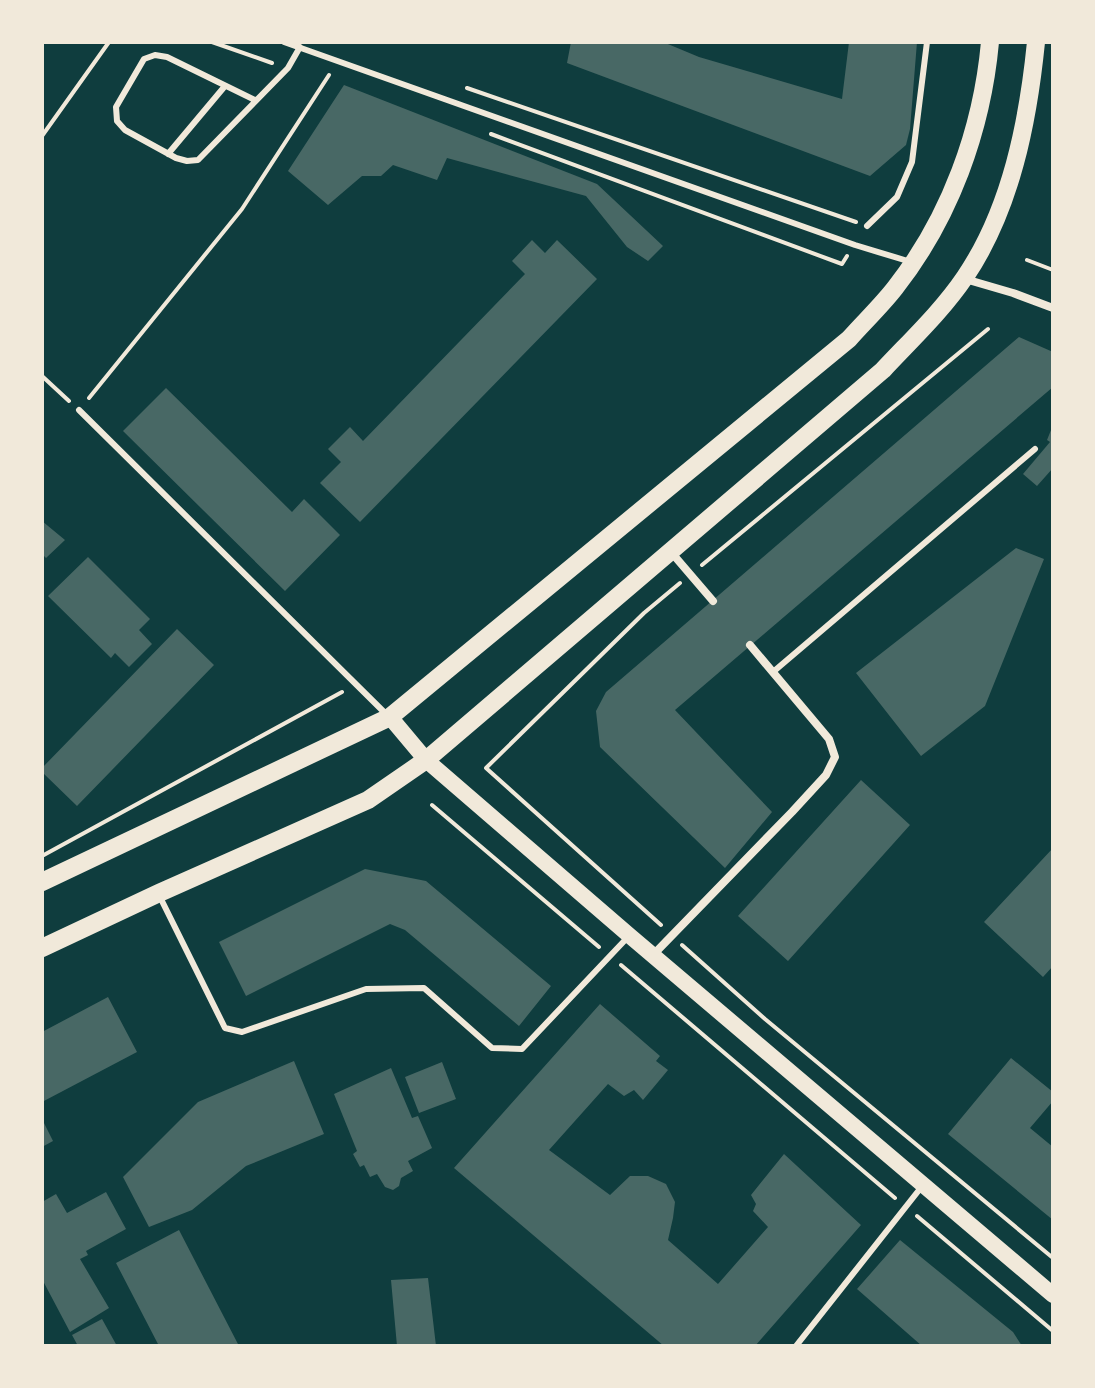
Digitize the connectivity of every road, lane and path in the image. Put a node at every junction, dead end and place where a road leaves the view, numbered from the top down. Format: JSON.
{"nodes":[{"id":1,"x":109,"y":42,"type":"edge"},
{"id":2,"x":212,"y":42,"type":"edge"},
{"id":3,"x":284,"y":42,"type":"edge"},
{"id":4,"x":927,"y":42,"type":"edge"},
{"id":5,"x":990,"y":42,"type":"edge"},
{"id":6,"x":1036,"y":42,"type":"edge"},
{"id":7,"x":300,"y":47,"type":"junction"},
{"id":8,"x":288,"y":68,"type":"junction"},
{"id":9,"x":225,"y":86,"type":"junction"},
{"id":10,"x":466,"y":88,"type":"dead end"},
{"id":11,"x":255,"y":100,"type":"junction"},
{"id":12,"x":490,"y":134,"type":"dead end"},
{"id":13,"x":42,"y":136,"type":"edge"},
{"id":14,"x":168,"y":154,"type":"junction"},
{"id":15,"x":867,"y":226,"type":"joint"},
{"id":16,"x":1027,"y":260,"type":"dead end"},
{"id":17,"x":912,"y":263,"type":"junction"},
{"id":18,"x":842,"y":264,"type":"dead end"},
{"id":19,"x":1053,"y":270,"type":"edge"},
{"id":20,"x":964,"y":278,"type":"junction"},
{"id":21,"x":1053,"y":308,"type":"edge"},
{"id":22,"x":988,"y":329,"type":"dead end"},
{"id":23,"x":42,"y":376,"type":"edge"},
{"id":24,"x":79,"y":410,"type":"junction"},
{"id":25,"x":1035,"y":449,"type":"dead end"},
{"id":26,"x":670,"y":551,"type":"junction"},
{"id":27,"x":690,"y":574,"type":"junction"},
{"id":28,"x":713,"y":601,"type":"dead end"},
{"id":29,"x":750,"y":645,"type":"dead end"},
{"id":30,"x":773,"y":672,"type":"junction"},
{"id":31,"x":356,"y":684,"type":"junction"},
{"id":32,"x":390,"y":717,"type":"junction"},
{"id":33,"x":426,"y":760,"type":"junction"},
{"id":34,"x":432,"y":805,"type":"dead end"},
{"id":35,"x":42,"y":856,"type":"edge"},
{"id":36,"x":42,"y":882,"type":"edge"},
{"id":37,"x":159,"y":893,"type":"junction"},
{"id":38,"x":672,"y":935,"type":"junction"},
{"id":39,"x":630,"y":936,"type":"junction"},
{"id":40,"x":42,"y":948,"type":"edge"},
{"id":41,"x":653,"y":955,"type":"junction"},
{"id":42,"x":611,"y":957,"type":"junction"},
{"id":43,"x":923,"y":1185,"type":"junction"},
{"id":44,"x":906,"y":1207,"type":"junction"},
{"id":45,"x":1053,"y":1258,"type":"edge"},
{"id":46,"x":1053,"y":1295,"type":"edge"},
{"id":47,"x":1053,"y":1331,"type":"edge"},
{"id":48,"x":796,"y":1346,"type":"edge"}],
"edges":[{"from":1,"to":13,"type":"path"},
{"from":2,"to":8,"type":"path"},
{"from":3,"to":7,"type":"lane"},
{"from":4,"to":15,"type":"lane"},
{"from":5,"to":17,"type":"main road"},
{"from":6,"to":20,"type":"main road"},
{"from":7,"to":8,"type":"lane"},
{"from":7,"to":17,"type":"lane"},
{"from":8,"to":11,"type":"lane"},
{"from":8,"to":24,"type":"path"},
{"from":9,"to":11,"type":"lane"},
{"from":9,"to":14,"type":"lane"},
{"from":9,"to":14,"type":"lane"},
{"from":10,"to":15,"type":"path"},
{"from":11,"to":14,"type":"lane"},
{"from":12,"to":18,"type":"path"},
{"from":16,"to":19,"type":"path"},
{"from":17,"to":32,"type":"main road"},
{"from":20,"to":21,"type":"street"},
{"from":20,"to":26,"type":"main road"},
{"from":22,"to":27,"type":"path"},
{"from":23,"to":24,"type":"path"},
{"from":24,"to":31,"type":"lane"},
{"from":25,"to":30,"type":"lane"},
{"from":26,"to":27,"type":"street"},
{"from":26,"to":33,"type":"main road"},
{"from":27,"to":28,"type":"street"},
{"from":27,"to":38,"type":"path"},
{"from":29,"to":30,"type":"street"},
{"from":30,"to":38,"type":"street"},
{"from":31,"to":32,"type":"lane"},
{"from":31,"to":35,"type":"path"},
{"from":32,"to":33,"type":"main road"},
{"from":32,"to":36,"type":"main road"},
{"from":33,"to":37,"type":"main road"},
{"from":33,"to":39,"type":"main road"},
{"from":34,"to":42,"type":"path"},
{"from":37,"to":40,"type":"main road"},
{"from":37,"to":42,"type":"lane"},
{"from":38,"to":41,"type":"street"},
{"from":38,"to":45,"type":"path"},
{"from":39,"to":41,"type":"main road"},
{"from":39,"to":42,"type":"lane"},
{"from":41,"to":43,"type":"main road"},
{"from":42,"to":44,"type":"path"},
{"from":43,"to":44,"type":"lane"},
{"from":43,"to":46,"type":"main road"},
{"from":44,"to":47,"type":"path"},
{"from":44,"to":48,"type":"lane"}]}
